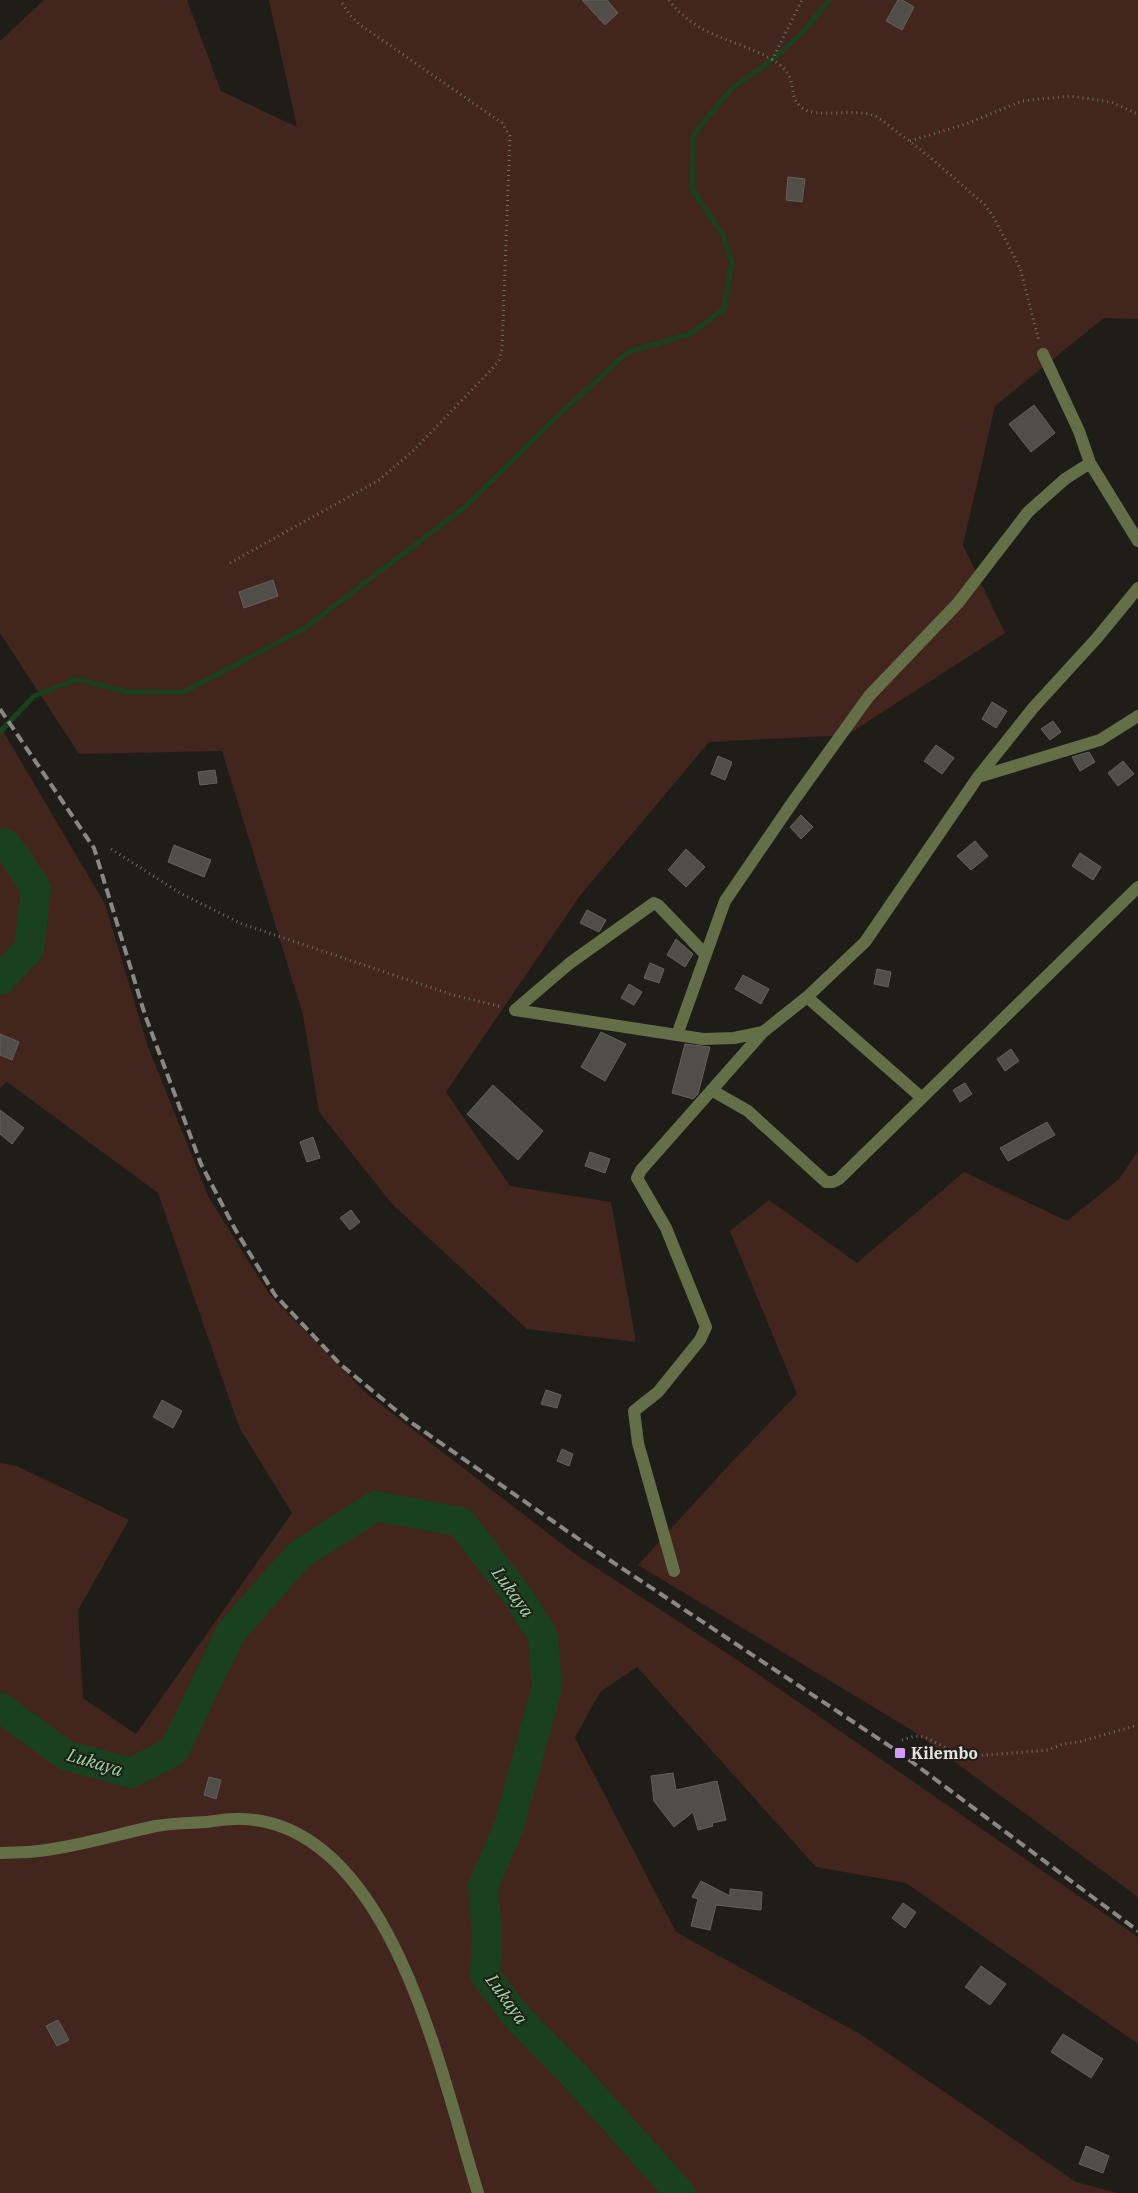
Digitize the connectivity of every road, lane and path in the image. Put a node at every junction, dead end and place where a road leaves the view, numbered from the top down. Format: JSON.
{"nodes":[{"id":1,"x":340,"y":0,"type":"edge"},
{"id":2,"x":669,"y":0,"type":"edge"},
{"id":3,"x":802,"y":0,"type":"edge"},
{"id":4,"x":772,"y":60,"type":"junction"},
{"id":5,"x":1138,"y":114,"type":"edge"},
{"id":6,"x":910,"y":141,"type":"junction"},
{"id":7,"x":1043,"y":354,"type":"joint"},
{"id":8,"x":1090,"y":463,"type":"junction"},
{"id":9,"x":1138,"y":542,"type":"edge"},
{"id":10,"x":230,"y":563,"type":"dead end"},
{"id":11,"x":1138,"y":588,"type":"edge"},
{"id":12,"x":1138,"y":716,"type":"edge"},
{"id":13,"x":978,"y":777,"type":"junction"},
{"id":14,"x":111,"y":849,"type":"dead end"},
{"id":15,"x":1138,"y":887,"type":"edge"},
{"id":16,"x":705,"y":954,"type":"junction"},
{"id":17,"x":807,"y":997,"type":"junction"},
{"id":18,"x":515,"y":1010,"type":"junction"},
{"id":19,"x":763,"y":1032,"type":"junction"},
{"id":20,"x":677,"y":1035,"type":"junction"},
{"id":21,"x":713,"y":1091,"type":"junction"},
{"id":22,"x":922,"y":1098,"type":"junction"},
{"id":23,"x":674,"y":1571,"type":"dead end"},
{"id":24,"x":1138,"y":1725,"type":"edge"},
{"id":25,"x":902,"y":1740,"type":"dead end"},
{"id":26,"x":0,"y":1853,"type":"edge"},
{"id":27,"x":478,"y":2193,"type":"edge"}],
"edges":[{"from":1,"to":10,"type":"path"},
{"from":2,"to":4,"type":"path"},
{"from":3,"to":4,"type":"path"},
{"from":4,"to":6,"type":"path"},
{"from":5,"to":6,"type":"path"},
{"from":6,"to":7,"type":"path"},
{"from":7,"to":8,"type":"street"},
{"from":8,"to":9,"type":"street"},
{"from":8,"to":16,"type":"street"},
{"from":11,"to":13,"type":"street"},
{"from":12,"to":13,"type":"street"},
{"from":13,"to":17,"type":"street"},
{"from":14,"to":18,"type":"path"},
{"from":15,"to":22,"type":"street"},
{"from":16,"to":18,"type":"street"},
{"from":16,"to":20,"type":"street"},
{"from":17,"to":19,"type":"street"},
{"from":17,"to":22,"type":"street"},
{"from":18,"to":20,"type":"street"},
{"from":19,"to":20,"type":"street"},
{"from":19,"to":21,"type":"street"},
{"from":21,"to":22,"type":"street"},
{"from":21,"to":23,"type":"street"},
{"from":24,"to":25,"type":"path"},
{"from":26,"to":27,"type":"street"}]}
